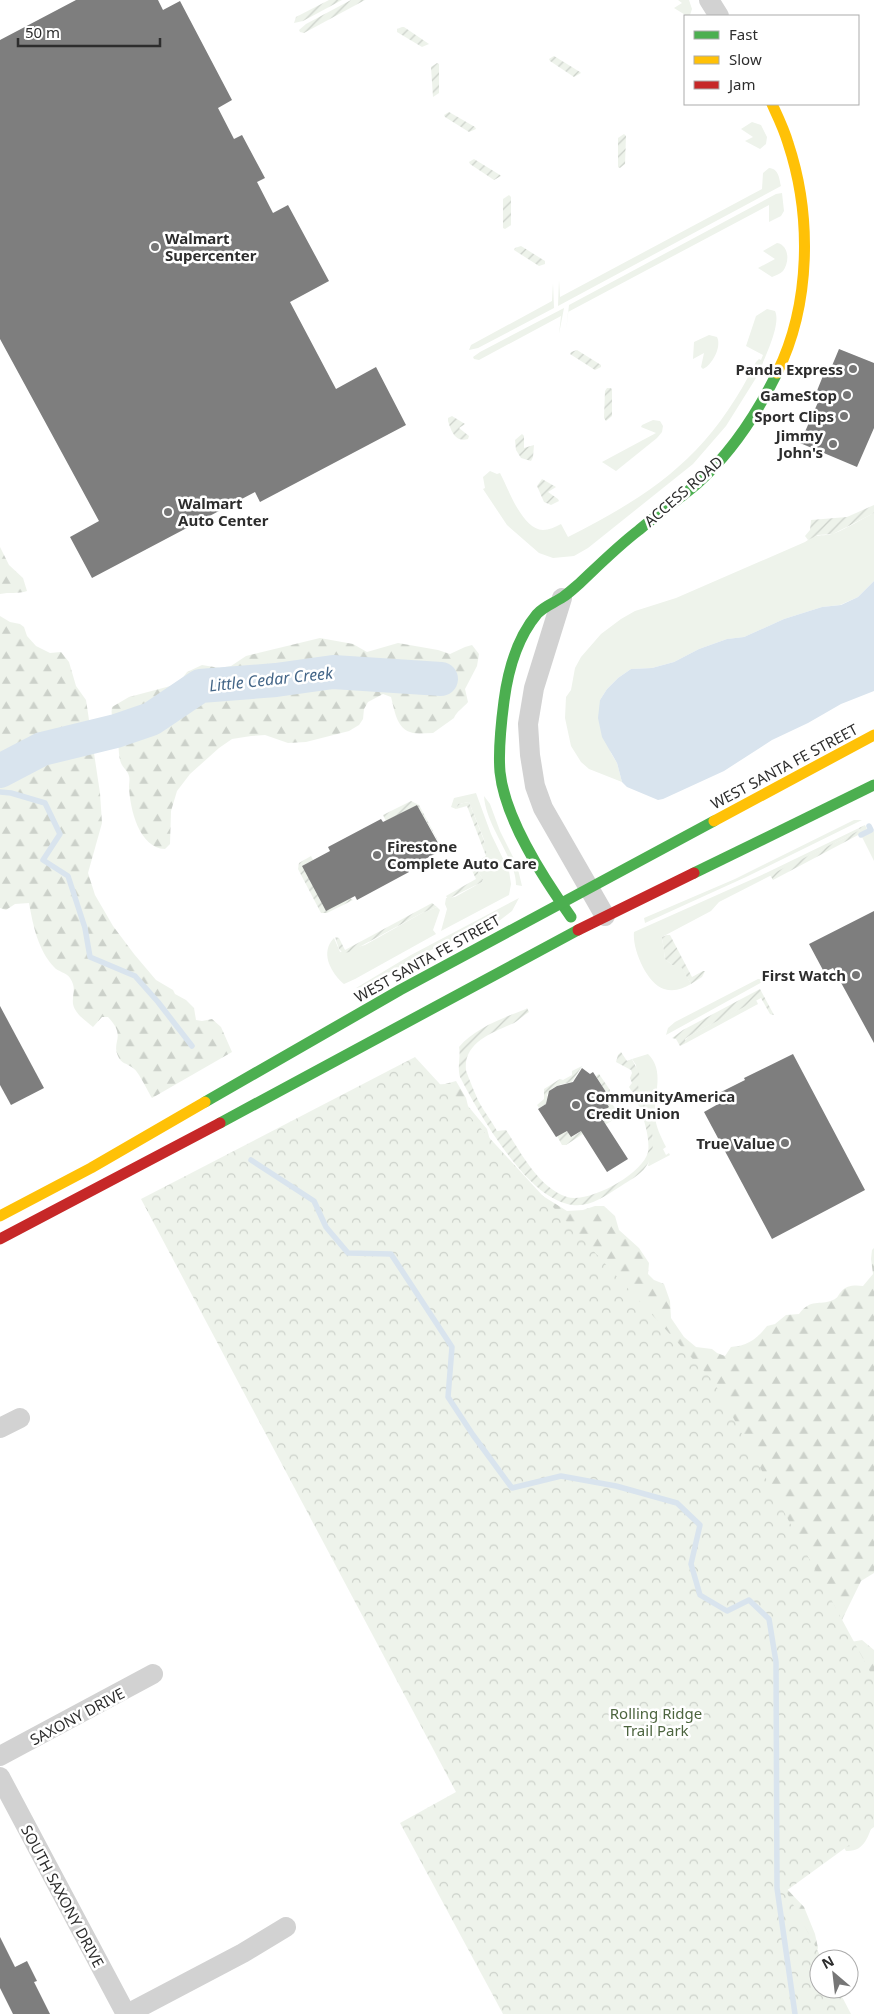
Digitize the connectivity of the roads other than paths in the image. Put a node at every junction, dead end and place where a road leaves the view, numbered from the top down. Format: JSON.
{"nodes":[{"id":1,"x":709,"y":0,"type":"edge"},
{"id":2,"x":718,"y":15,"type":"edge"},
{"id":3,"x":772,"y":105,"type":"edge"},
{"id":4,"x":562,"y":598,"type":"junction"},
{"id":5,"x":874,"y":736,"type":"edge"},
{"id":6,"x":874,"y":785,"type":"edge"},
{"id":7,"x":589,"y":887,"type":"junction"},
{"id":8,"x":560,"y":903,"type":"junction"},
{"id":9,"x":605,"y":916,"type":"junction"},
{"id":10,"x":580,"y":929,"type":"junction"},
{"id":11,"x":0,"y":1216,"type":"edge"},
{"id":12,"x":0,"y":1239,"type":"edge"},
{"id":13,"x":20,"y":1418,"type":"dead end"},
{"id":14,"x":0,"y":1428,"type":"edge"},
{"id":15,"x":153,"y":1674,"type":"dead end"},
{"id":16,"x":0,"y":1756,"type":"edge"},
{"id":17,"x":0,"y":1777,"type":"edge"},
{"id":18,"x":286,"y":1927,"type":"dead end"},
{"id":19,"x":127,"y":2014,"type":"edge"}],
"edges":[{"from":1,"to":2,"type":"street"},
{"from":3,"to":4,"type":"street","name":"ACCESS ROAD"},
{"from":4,"to":7,"type":"street"},
{"from":4,"to":8,"type":"street","name":"ACCESS ROAD"},
{"from":5,"to":7,"type":"street","name":"WEST SANTA FE STREET"},
{"from":6,"to":9,"type":"street"},
{"from":7,"to":8,"type":"street","name":"WEST SANTA FE STREET"},
{"from":7,"to":9,"type":"street"},
{"from":8,"to":10,"type":"street","name":"ACCESS ROAD"},
{"from":8,"to":11,"type":"street","name":"WEST SANTA FE STREET"},
{"from":9,"to":10,"type":"street"},
{"from":10,"to":12,"type":"street"},
{"from":13,"to":14,"type":"street"},
{"from":15,"to":16,"type":"street","name":"SAXONY DRIVE"},
{"from":17,"to":19,"type":"street","name":"SOUTH SAXONY DRIVE"},
{"from":18,"to":19,"type":"street","name":"SOUTH SAXONY DRIVE"}]}
